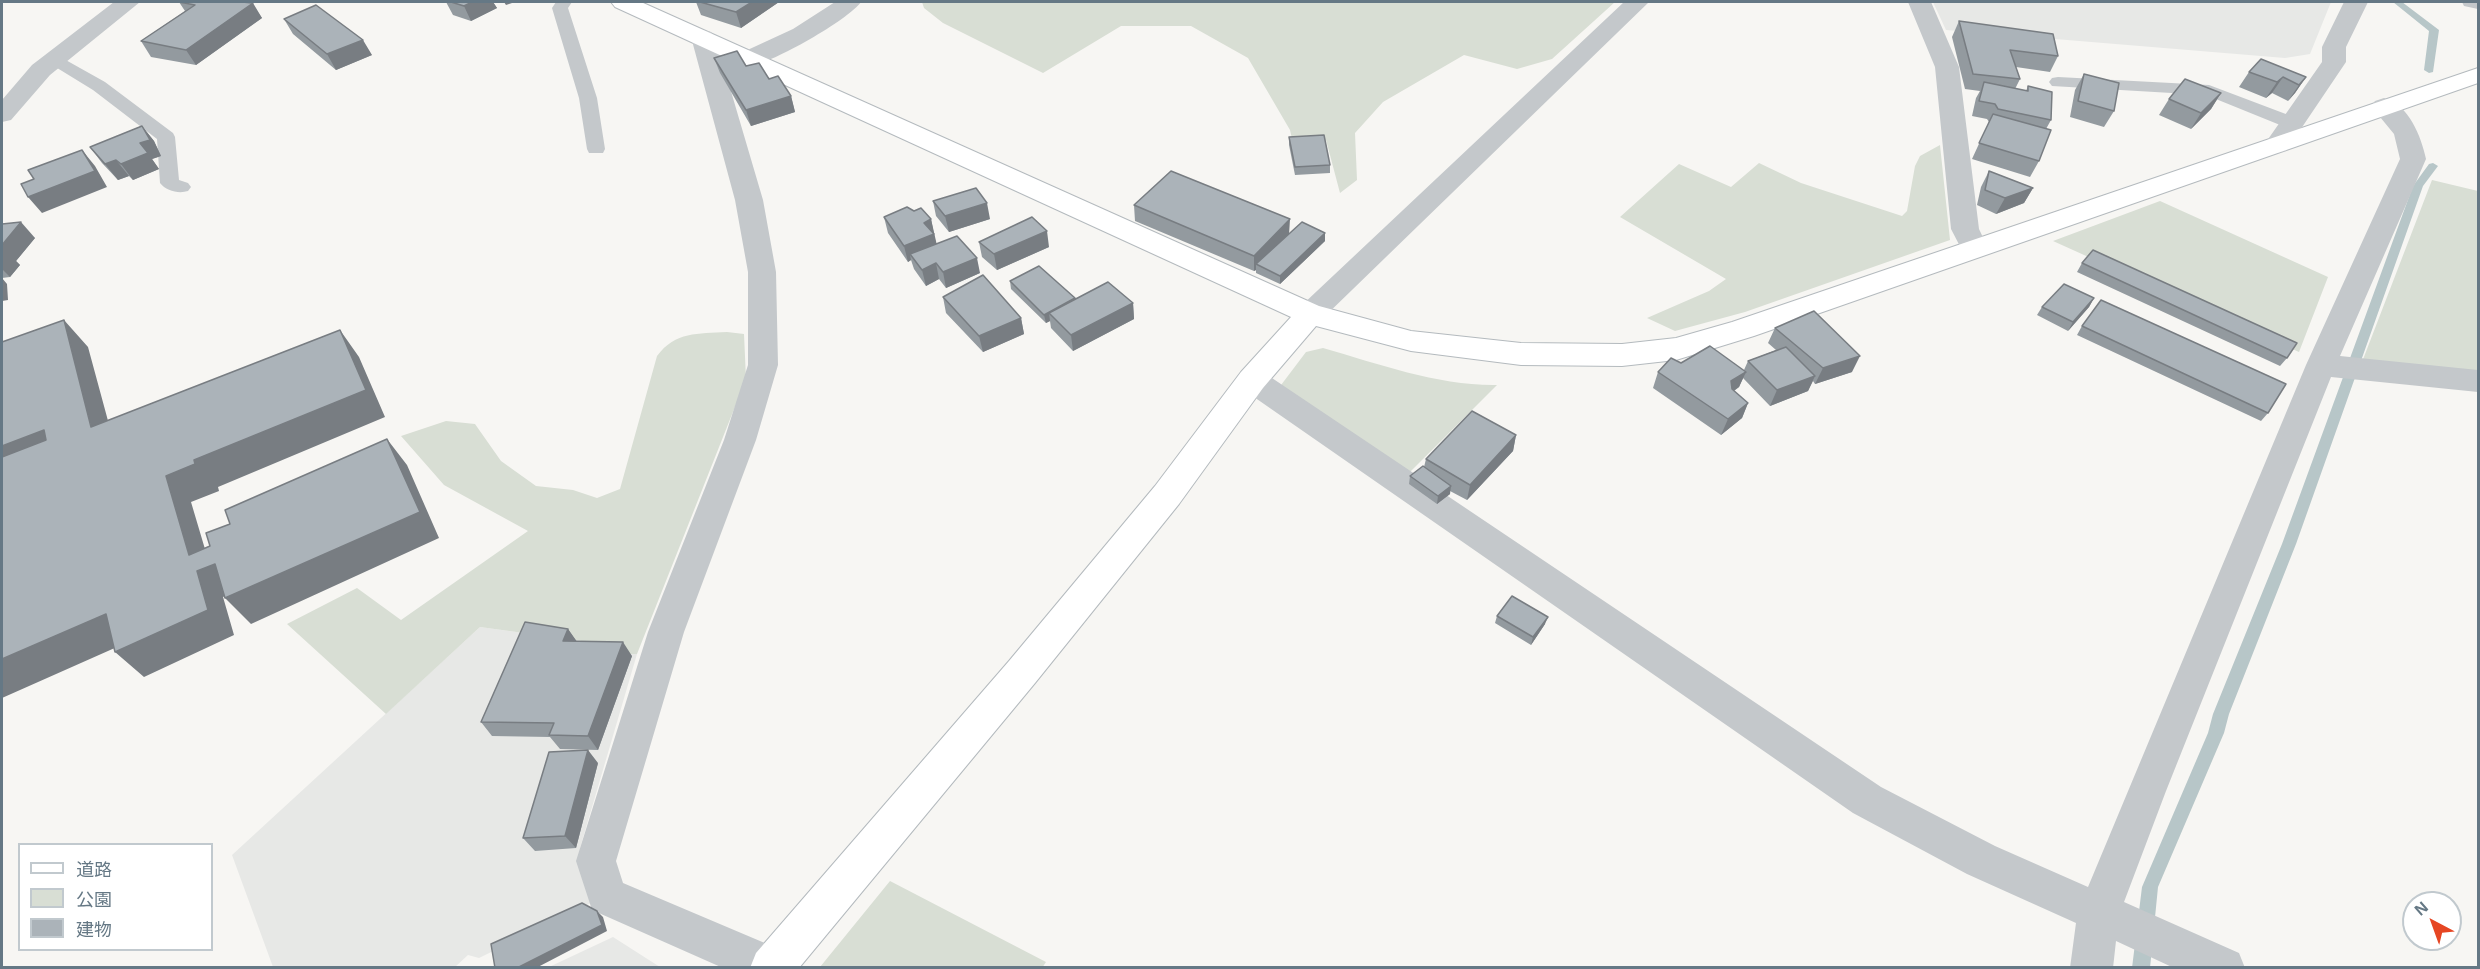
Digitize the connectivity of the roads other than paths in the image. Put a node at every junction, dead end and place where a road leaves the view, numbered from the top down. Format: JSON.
{"nodes":[{"id":1,"x":128,"y":2,"type":"edge"},
{"id":2,"x":564,"y":2,"type":"edge"},
{"id":3,"x":623,"y":2,"type":"edge"},
{"id":4,"x":849,"y":2,"type":"edge"},
{"id":5,"x":1637,"y":2,"type":"edge"},
{"id":6,"x":1920,"y":2,"type":"edge"},
{"id":7,"x":2356,"y":2,"type":"edge"},
{"id":8,"x":2470,"y":2,"type":"edge"},
{"id":9,"x":2478,"y":4,"type":"edge"},
{"id":10,"x":703,"y":37,"type":"junction"},
{"id":11,"x":750,"y":58,"type":"junction"},
{"id":12,"x":55,"y":59,"type":"junction"},
{"id":13,"x":2478,"y":75,"type":"edge"},
{"id":14,"x":2058,"y":82,"type":"dead end"},
{"id":15,"x":2384,"y":106,"type":"junction"},
{"id":16,"x":2,"y":115,"type":"edge"},
{"id":17,"x":2284,"y":134,"type":"junction"},
{"id":18,"x":596,"y":149,"type":"dead end"},
{"id":19,"x":181,"y":187,"type":"dead end"},
{"id":20,"x":1974,"y":248,"type":"junction"},
{"id":21,"x":1310,"y":314,"type":"junction"},
{"id":22,"x":2321,"y":365,"type":"junction"},
{"id":23,"x":1252,"y":380,"type":"junction"},
{"id":24,"x":2478,"y":381,"type":"edge"},
{"id":25,"x":2099,"y":912,"type":"junction"},
{"id":26,"x":771,"y":967,"type":"edge"},
{"id":27,"x":2091,"y":968,"type":"edge"},
{"id":28,"x":2224,"y":968,"type":"edge"}],
"edges":[{"from":1,"to":12,"type":"street"},
{"from":2,"to":18,"type":"lane"},
{"from":3,"to":10,"type":"street"},
{"from":4,"to":11,"type":"street"},
{"from":5,"to":21,"type":"street"},
{"from":6,"to":20,"type":"street"},
{"from":7,"to":17,"type":"street"},
{"from":8,"to":9,"type":"lane"},
{"from":10,"to":11,"type":"street"},
{"from":10,"to":26,"type":"street"},
{"from":11,"to":21,"type":"street"},
{"from":12,"to":16,"type":"street"},
{"from":12,"to":19,"type":"lane"},
{"from":13,"to":15,"type":"street"},
{"from":14,"to":17,"type":"lane"},
{"from":15,"to":17,"type":"street"},
{"from":15,"to":22,"type":"street"},
{"from":17,"to":20,"type":"street"},
{"from":20,"to":21,"type":"street"},
{"from":21,"to":23,"type":"street"},
{"from":22,"to":24,"type":"street"},
{"from":22,"to":25,"type":"street"},
{"from":23,"to":25,"type":"street"},
{"from":23,"to":26,"type":"street"},
{"from":25,"to":27,"type":"street"},
{"from":25,"to":28,"type":"street"}]}
